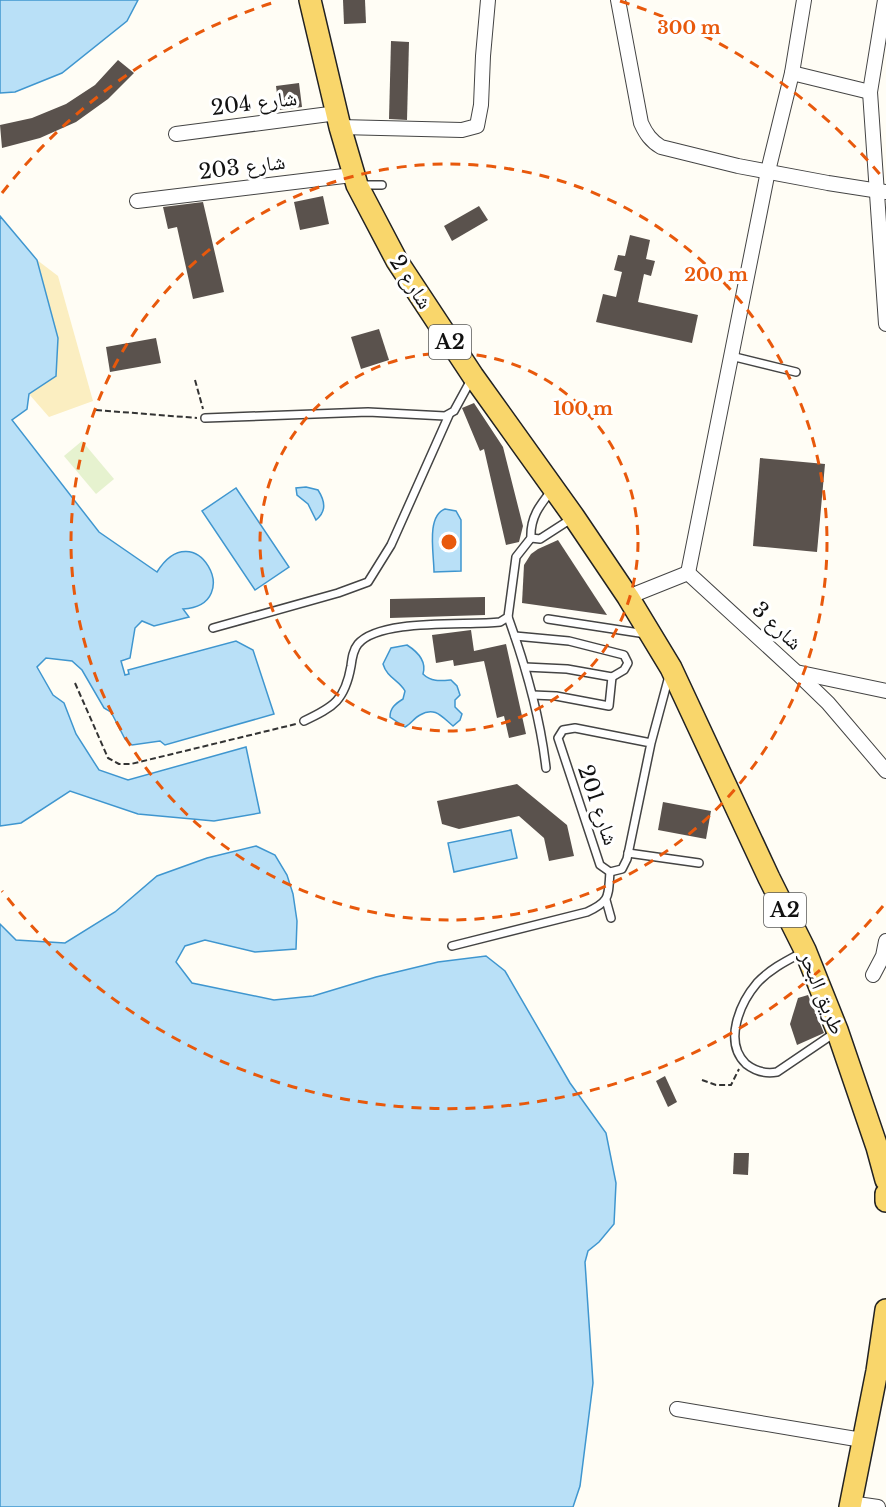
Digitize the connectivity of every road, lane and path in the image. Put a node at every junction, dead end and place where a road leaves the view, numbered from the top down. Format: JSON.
{"nodes":[{"id":1,"x":310,"y":0,"type":"edge"},
{"id":2,"x":488,"y":0,"type":"edge"},
{"id":3,"x":618,"y":0,"type":"edge"},
{"id":4,"x":804,"y":0,"type":"edge"},
{"id":5,"x":885,"y":0,"type":"edge"},
{"id":6,"x":792,"y":73,"type":"junction"},
{"id":7,"x":870,"y":92,"type":"junction"},
{"id":8,"x":338,"y":120,"type":"junction"},
{"id":9,"x":176,"y":134,"type":"dead end"},
{"id":10,"x":768,"y":171,"type":"junction"},
{"id":11,"x":355,"y":180,"type":"junction"},
{"id":12,"x":382,"y":185,"type":"dead end"},
{"id":13,"x":881,"y":191,"type":"edge"},
{"id":14,"x":137,"y":201,"type":"dead end"},
{"id":15,"x":886,"y":324,"type":"edge"},
{"id":16,"x":731,"y":356,"type":"junction"},
{"id":17,"x":796,"y":372,"type":"dead end"},
{"id":18,"x":473,"y":376,"type":"junction"},
{"id":19,"x":195,"y":380,"type":"dead end"},
{"id":20,"x":96,"y":410,"type":"dead end"},
{"id":21,"x":448,"y":415,"type":"junction"},
{"id":22,"x":205,"y":418,"type":"junction"},
{"id":23,"x":554,"y":488,"type":"junction"},
{"id":24,"x":574,"y":517,"type":"junction"},
{"id":25,"x":531,"y":538,"type":"junction"},
{"id":26,"x":688,"y":573,"type":"junction"},
{"id":27,"x":628,"y":597,"type":"junction"},
{"id":28,"x":508,"y":617,"type":"junction"},
{"id":29,"x":548,"y":619,"type":"dead end"},
{"id":30,"x":213,"y":628,"type":"dead end"},
{"id":31,"x":515,"y":636,"type":"junction"},
{"id":32,"x":661,"y":651,"type":"junction"},
{"id":33,"x":525,"y":667,"type":"junction"},
{"id":34,"x":796,"y":672,"type":"junction"},
{"id":35,"x":612,"y":677,"type":"junction"},
{"id":36,"x":75,"y":683,"type":"dead end"},
{"id":37,"x":886,"y":691,"type":"edge"},
{"id":38,"x":533,"y":695,"type":"junction"},
{"id":39,"x":304,"y":722,"type":"joint"},
{"id":40,"x":651,"y":743,"type":"junction"},
{"id":41,"x":546,"y":768,"type":"dead end"},
{"id":42,"x":886,"y":771,"type":"edge"},
{"id":43,"x":628,"y":853,"type":"junction"},
{"id":44,"x":699,"y":862,"type":"dead end"},
{"id":45,"x":610,"y":872,"type":"junction"},
{"id":46,"x":606,"y":900,"type":"junction"},
{"id":47,"x":611,"y":918,"type":"dead end"},
{"id":48,"x":886,"y":940,"type":"edge"},
{"id":49,"x":452,"y":946,"type":"dead end"},
{"id":50,"x":805,"y":950,"type":"junction"},
{"id":51,"x":873,"y":975,"type":"dead end"},
{"id":52,"x":837,"y":1030,"type":"junction"},
{"id":53,"x":743,"y":1060,"type":"junction"},
{"id":54,"x":702,"y":1080,"type":"dead end"},
{"id":55,"x":886,"y":1180,"type":"edge"},
{"id":56,"x":886,"y":1194,"type":"edge"},
{"id":57,"x":886,"y":1201,"type":"edge"},
{"id":58,"x":886,"y":1310,"type":"edge"},
{"id":59,"x":677,"y":1409,"type":"dead end"},
{"id":60,"x":862,"y":1440,"type":"junction"},
{"id":61,"x":850,"y":1505,"type":"edge"},
{"id":62,"x":878,"y":1507,"type":"edge"}],
"edges":[{"from":1,"to":8,"type":"main road","name":"شارع 2","number":"A2"},
{"from":2,"to":8,"type":"street","name":"شارع 204"},
{"from":3,"to":10,"type":"street"},
{"from":4,"to":6,"type":"street"},
{"from":5,"to":7,"type":"street"},
{"from":6,"to":7,"type":"street"},
{"from":6,"to":10,"type":"street"},
{"from":7,"to":13,"type":"street"},
{"from":8,"to":9,"type":"street","name":"شارع 204"},
{"from":8,"to":11,"type":"main road","name":"شارع 2","number":"A2"},
{"from":10,"to":13,"type":"street"},
{"from":10,"to":16,"type":"street"},
{"from":11,"to":12,"type":"lane"},
{"from":11,"to":14,"type":"street","name":"شارع 203"},
{"from":11,"to":18,"type":"main road","name":"شارع 2","number":"A2"},
{"from":13,"to":15,"type":"street"},
{"from":16,"to":17,"type":"lane"},
{"from":16,"to":26,"type":"street"},
{"from":18,"to":21,"type":"lane"},
{"from":18,"to":23,"type":"main road","name":"شارع 2","number":"A2"},
{"from":19,"to":22,"type":"path"},
{"from":20,"to":22,"type":"path"},
{"from":21,"to":22,"type":"lane"},
{"from":21,"to":30,"type":"lane"},
{"from":23,"to":24,"type":"main road","name":"شارع 2","number":"A2"},
{"from":23,"to":25,"type":"lane"},
{"from":24,"to":25,"type":"lane"},
{"from":24,"to":27,"type":"main road","name":"شارع 2","number":"A2"},
{"from":25,"to":28,"type":"lane"},
{"from":26,"to":27,"type":"street"},
{"from":26,"to":34,"type":"street","name":"شارع 3"},
{"from":27,"to":32,"type":"main road","name":"شارع 2","number":"A2"},
{"from":28,"to":31,"type":"lane"},
{"from":28,"to":39,"type":"lane"},
{"from":29,"to":32,"type":"lane"},
{"from":31,"to":33,"type":"lane"},
{"from":31,"to":35,"type":"lane"},
{"from":32,"to":40,"type":"lane","name":"شارع 201"},
{"from":32,"to":50,"type":"main road","name":"طريق البحر","number":"A2"},
{"from":33,"to":35,"type":"lane"},
{"from":33,"to":38,"type":"lane"},
{"from":34,"to":37,"type":"street","name":"شارع 3"},
{"from":34,"to":42,"type":"street"},
{"from":35,"to":38,"type":"lane"},
{"from":36,"to":39,"type":"path"},
{"from":38,"to":41,"type":"lane"},
{"from":40,"to":43,"type":"lane","name":"شارع 201"},
{"from":40,"to":45,"type":"lane","name":"شارع 201"},
{"from":43,"to":44,"type":"lane"},
{"from":43,"to":45,"type":"lane","name":"شارع 201"},
{"from":45,"to":46,"type":"lane"},
{"from":46,"to":47,"type":"lane"},
{"from":46,"to":49,"type":"lane"},
{"from":48,"to":51,"type":"street"},
{"from":50,"to":52,"type":"main road","name":"طريق البحر","number":"A2"},
{"from":50,"to":53,"type":"lane"},
{"from":52,"to":53,"type":"lane"},
{"from":52,"to":55,"type":"main road","name":"طريق البحر","number":"A2"},
{"from":53,"to":54,"type":"path"},
{"from":56,"to":57,"type":"main road"},
{"from":58,"to":60,"type":"main road"},
{"from":59,"to":60,"type":"street"},
{"from":60,"to":61,"type":"main road"},
{"from":61,"to":62,"type":"street"}]}
